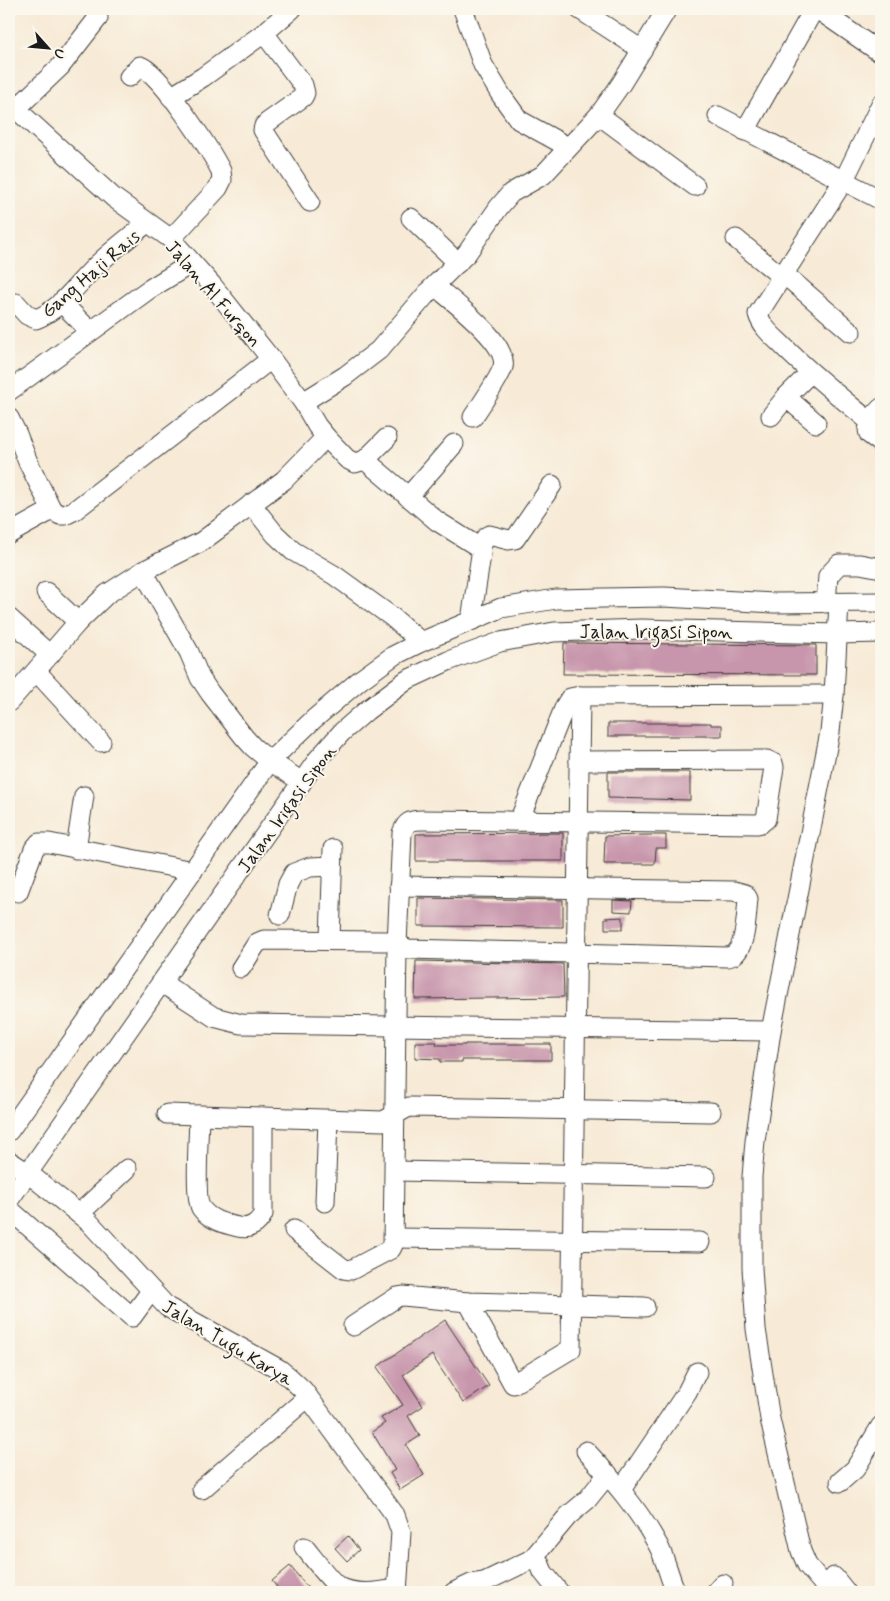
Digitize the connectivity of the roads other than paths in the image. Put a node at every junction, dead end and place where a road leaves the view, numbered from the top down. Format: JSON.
{"nodes":[{"id":1,"x":96,"y":9,"type":"edge"},
{"id":2,"x":292,"y":9,"type":"edge"},
{"id":3,"x":463,"y":9,"type":"edge"},
{"id":4,"x":579,"y":9,"type":"edge"},
{"id":5,"x":667,"y":9,"type":"edge"},
{"id":6,"x":821,"y":10,"type":"edge"},
{"id":7,"x":264,"y":33,"type":"junction"},
{"id":8,"x":642,"y":50,"type":"junction"},
{"id":9,"x":881,"y":53,"type":"edge"},
{"id":10,"x":129,"y":76,"type":"dead end"},
{"id":11,"x":171,"y":97,"type":"junction"},
{"id":12,"x":13,"y":104,"type":"edge"},
{"id":13,"x":881,"y":104,"type":"edge"},
{"id":14,"x":599,"y":115,"type":"junction"},
{"id":15,"x":718,"y":116,"type":"dead end"},
{"id":16,"x":745,"y":131,"type":"junction"},
{"id":17,"x":568,"y":147,"type":"junction"},
{"id":18,"x":844,"y":180,"type":"junction"},
{"id":19,"x":696,"y":186,"type":"dead end"},
{"id":20,"x":881,"y":200,"type":"edge"},
{"id":21,"x":310,"y":202,"type":"dead end"},
{"id":22,"x":411,"y":218,"type":"dead end"},
{"id":23,"x":146,"y":223,"type":"junction"},
{"id":24,"x":171,"y":239,"type":"junction"},
{"id":25,"x":736,"y":239,"type":"dead end"},
{"id":26,"x":192,"y":263,"type":"junction"},
{"id":27,"x":458,"y":263,"type":"junction"},
{"id":28,"x":783,"y":276,"type":"junction"},
{"id":29,"x":435,"y":286,"type":"junction"},
{"id":30,"x":61,"y":302,"type":"junction"},
{"id":31,"x":9,"y":307,"type":"edge"},
{"id":32,"x":90,"y":331,"type":"junction"},
{"id":33,"x":851,"y":332,"type":"dead end"},
{"id":34,"x":271,"y":360,"type":"junction"},
{"id":35,"x":810,"y":373,"type":"junction"},
{"id":36,"x":9,"y":391,"type":"edge"},
{"id":37,"x":786,"y":397,"type":"junction"},
{"id":38,"x":304,"y":402,"type":"junction"},
{"id":39,"x":875,"y":415,"type":"edge"},
{"id":40,"x":771,"y":416,"type":"dead end"},
{"id":41,"x":473,"y":417,"type":"dead end"},
{"id":42,"x":9,"y":418,"type":"edge"},
{"id":43,"x":816,"y":423,"type":"dead end"},
{"id":44,"x":326,"y":437,"type":"junction"},
{"id":45,"x":388,"y":438,"type":"dead end"},
{"id":46,"x":881,"y":443,"type":"edge"},
{"id":47,"x":454,"y":444,"type":"dead end"},
{"id":48,"x":364,"y":460,"type":"junction"},
{"id":49,"x":552,"y":485,"type":"dead end"},
{"id":50,"x":408,"y":497,"type":"junction"},
{"id":51,"x":251,"y":504,"type":"junction"},
{"id":52,"x":52,"y":510,"type":"junction"},
{"id":53,"x":9,"y":534,"type":"edge"},
{"id":54,"x":480,"y":548,"type":"junction"},
{"id":55,"x":881,"y":568,"type":"edge"},
{"id":56,"x":143,"y":571,"type":"junction"},
{"id":57,"x":46,"y":592,"type":"dead end"},
{"id":58,"x":881,"y":602,"type":"edge"},
{"id":59,"x":835,"y":605,"type":"junction"},
{"id":60,"x":9,"y":618,"type":"edge"},
{"id":61,"x":471,"y":620,"type":"junction"},
{"id":62,"x":78,"y":622,"type":"junction"},
{"id":63,"x":838,"y":631,"type":"junction"},
{"id":64,"x":881,"y":633,"type":"edge"},
{"id":65,"x":421,"y":642,"type":"junction"},
{"id":66,"x":50,"y":655,"type":"junction"},
{"id":67,"x":394,"y":658,"type":"junction"},
{"id":68,"x":36,"y":671,"type":"junction"},
{"id":69,"x":406,"y":679,"type":"junction"},
{"id":70,"x":834,"y":695,"type":"junction"},
{"id":71,"x":580,"y":696,"type":"junction"},
{"id":72,"x":10,"y":697,"type":"edge"},
{"id":73,"x":101,"y":742,"type":"dead end"},
{"id":74,"x":272,"y":762,"type":"junction"},
{"id":75,"x":579,"y":762,"type":"junction"},
{"id":76,"x":300,"y":781,"type":"junction"},
{"id":77,"x":84,"y":796,"type":"dead end"},
{"id":78,"x":519,"y":821,"type":"junction"},
{"id":79,"x":578,"y":822,"type":"junction"},
{"id":80,"x":76,"y":849,"type":"junction"},
{"id":81,"x":193,"y":871,"type":"junction"},
{"id":82,"x":399,"y":886,"type":"junction"},
{"id":83,"x":577,"y":890,"type":"junction"},
{"id":84,"x":18,"y":892,"type":"dead end"},
{"id":85,"x":280,"y":915,"type":"dead end"},
{"id":86,"x":330,"y":939,"type":"junction"},
{"id":87,"x":397,"y":944,"type":"junction"},
{"id":88,"x":576,"y":953,"type":"junction"},
{"id":89,"x":241,"y":968,"type":"dead end"},
{"id":90,"x":162,"y":983,"type":"junction"},
{"id":91,"x":395,"y":1026,"type":"junction"},
{"id":92,"x":575,"y":1028,"type":"junction"},
{"id":93,"x":771,"y":1031,"type":"junction"},
{"id":94,"x":574,"y":1110,"type":"junction"},
{"id":95,"x":711,"y":1112,"type":"dead end"},
{"id":96,"x":167,"y":1114,"type":"dead end"},
{"id":97,"x":394,"y":1114,"type":"junction"},
{"id":98,"x":199,"y":1115,"type":"junction"},
{"id":99,"x":262,"y":1117,"type":"junction"},
{"id":100,"x":328,"y":1119,"type":"junction"},
{"id":101,"x":9,"y":1131,"type":"edge"},
{"id":102,"x":20,"y":1168,"type":"edge"},
{"id":103,"x":127,"y":1169,"type":"dead end"},
{"id":104,"x":395,"y":1172,"type":"junction"},
{"id":105,"x":573,"y":1174,"type":"junction"},
{"id":106,"x":706,"y":1177,"type":"dead end"},
{"id":107,"x":9,"y":1200,"type":"edge"},
{"id":108,"x":325,"y":1202,"type":"dead end"},
{"id":109,"x":9,"y":1209,"type":"edge"},
{"id":110,"x":79,"y":1214,"type":"junction"},
{"id":111,"x":294,"y":1230,"type":"dead end"},
{"id":112,"x":394,"y":1238,"type":"junction"},
{"id":113,"x":572,"y":1240,"type":"junction"},
{"id":114,"x":700,"y":1242,"type":"dead end"},
{"id":115,"x":151,"y":1291,"type":"junction"},
{"id":116,"x":468,"y":1302,"type":"junction"},
{"id":117,"x":572,"y":1306,"type":"junction"},
{"id":118,"x":645,"y":1307,"type":"dead end"},
{"id":119,"x":353,"y":1326,"type":"dead end"},
{"id":120,"x":697,"y":1372,"type":"dead end"},
{"id":121,"x":308,"y":1397,"type":"junction"},
{"id":122,"x":881,"y":1426,"type":"edge"},
{"id":123,"x":586,"y":1451,"type":"dead end"},
{"id":124,"x":608,"y":1474,"type":"junction"},
{"id":125,"x":840,"y":1482,"type":"dead end"},
{"id":126,"x":202,"y":1489,"type":"dead end"},
{"id":127,"x":621,"y":1490,"type":"junction"},
{"id":128,"x":304,"y":1547,"type":"dead end"},
{"id":129,"x":532,"y":1559,"type":"junction"},
{"id":130,"x":832,"y":1585,"type":"edge"},
{"id":131,"x":397,"y":1590,"type":"edge"},
{"id":132,"x":454,"y":1592,"type":"edge"},
{"id":133,"x":559,"y":1592,"type":"edge"},
{"id":134,"x":676,"y":1592,"type":"edge"},
{"id":135,"x":846,"y":1592,"type":"edge"}],
"edges":[{"from":1,"to":12,"type":"street"},
{"from":2,"to":7,"type":"street"},
{"from":3,"to":17,"type":"street"},
{"from":4,"to":8,"type":"street"},
{"from":5,"to":8,"type":"street"},
{"from":6,"to":9,"type":"street"},
{"from":6,"to":16,"type":"street"},
{"from":7,"to":11,"type":"street"},
{"from":7,"to":21,"type":"street"},
{"from":8,"to":14,"type":"street"},
{"from":10,"to":11,"type":"street"},
{"from":11,"to":24,"type":"street"},
{"from":12,"to":23,"type":"street","name":"Jalan Al Furqon"},
{"from":13,"to":18,"type":"street"},
{"from":14,"to":17,"type":"street"},
{"from":14,"to":19,"type":"street"},
{"from":15,"to":16,"type":"street"},
{"from":16,"to":18,"type":"street"},
{"from":17,"to":27,"type":"street"},
{"from":18,"to":20,"type":"street"},
{"from":18,"to":28,"type":"street"},
{"from":22,"to":27,"type":"street"},
{"from":23,"to":24,"type":"street","name":"Jalan Al Furqon"},
{"from":23,"to":30,"type":"street","name":"Gang Haji Rais"},
{"from":24,"to":26,"type":"street","name":"Jalan Al Furqon"},
{"from":25,"to":28,"type":"street"},
{"from":26,"to":32,"type":"street"},
{"from":26,"to":34,"type":"street","name":"Jalan Al Furqon"},
{"from":27,"to":29,"type":"street"},
{"from":28,"to":33,"type":"street"},
{"from":28,"to":35,"type":"street"},
{"from":29,"to":38,"type":"street"},
{"from":29,"to":41,"type":"street"},
{"from":30,"to":31,"type":"street","name":"Gang Haji Rais"},
{"from":30,"to":32,"type":"street"},
{"from":32,"to":36,"type":"street"},
{"from":34,"to":38,"type":"street","name":"Jalan Al Furqon"},
{"from":34,"to":52,"type":"street"},
{"from":35,"to":37,"type":"street"},
{"from":35,"to":39,"type":"street"},
{"from":37,"to":40,"type":"street"},
{"from":37,"to":43,"type":"street"},
{"from":38,"to":44,"type":"street","name":"Jalan Al Furqon"},
{"from":39,"to":46,"type":"street"},
{"from":42,"to":52,"type":"street"},
{"from":44,"to":48,"type":"street","name":"Jalan Al Furqon"},
{"from":44,"to":51,"type":"street"},
{"from":45,"to":48,"type":"street"},
{"from":47,"to":50,"type":"street"},
{"from":48,"to":50,"type":"street"},
{"from":49,"to":54,"type":"street"},
{"from":50,"to":54,"type":"street"},
{"from":51,"to":56,"type":"street"},
{"from":51,"to":65,"type":"street"},
{"from":52,"to":53,"type":"street"},
{"from":54,"to":61,"type":"street"},
{"from":55,"to":59,"type":"street"},
{"from":56,"to":62,"type":"street"},
{"from":56,"to":74,"type":"street"},
{"from":57,"to":62,"type":"street"},
{"from":58,"to":59,"type":"street","name":"Jalan Irigasi Sipon"},
{"from":59,"to":61,"type":"street","name":"Jalan Irigasi Sipon"},
{"from":59,"to":63,"type":"street"},
{"from":60,"to":66,"type":"street"},
{"from":61,"to":65,"type":"street","name":"Jalan Irigasi Sipon"},
{"from":62,"to":66,"type":"street"},
{"from":63,"to":64,"type":"street","name":"Jalan Irigasi Sipon"},
{"from":63,"to":69,"type":"street","name":"Jalan Irigasi Sipon"},
{"from":63,"to":70,"type":"street"},
{"from":65,"to":67,"type":"street","name":"Jalan Irigasi Sipon"},
{"from":66,"to":68,"type":"street"},
{"from":67,"to":69,"type":"street"},
{"from":67,"to":74,"type":"street","name":"Jalan Irigasi Sipon"},
{"from":68,"to":72,"type":"street"},
{"from":68,"to":73,"type":"street"},
{"from":69,"to":76,"type":"street","name":"Jalan Irigasi Sipon"},
{"from":70,"to":71,"type":"street"},
{"from":70,"to":93,"type":"street"},
{"from":71,"to":75,"type":"street"},
{"from":71,"to":78,"type":"street"},
{"from":74,"to":76,"type":"street"},
{"from":74,"to":81,"type":"street","name":"Jalan Irigasi Sipon"},
{"from":75,"to":79,"type":"street"},
{"from":75,"to":79,"type":"street"},
{"from":76,"to":90,"type":"street","name":"Jalan Irigasi Sipon"},
{"from":77,"to":80,"type":"street"},
{"from":78,"to":79,"type":"street"},
{"from":78,"to":82,"type":"street"},
{"from":79,"to":83,"type":"street"},
{"from":80,"to":81,"type":"street"},
{"from":80,"to":84,"type":"street"},
{"from":81,"to":101,"type":"street","name":"Jalan Irigasi Sipon"},
{"from":82,"to":83,"type":"street"},
{"from":82,"to":87,"type":"street"},
{"from":83,"to":88,"type":"street"},
{"from":83,"to":88,"type":"street"},
{"from":85,"to":86,"type":"street"},
{"from":86,"to":87,"type":"street"},
{"from":86,"to":89,"type":"street"},
{"from":87,"to":88,"type":"street"},
{"from":87,"to":91,"type":"street"},
{"from":88,"to":92,"type":"street"},
{"from":90,"to":91,"type":"street"},
{"from":90,"to":102,"type":"street","name":"Jalan Irigasi Sipon"},
{"from":91,"to":92,"type":"street"},
{"from":91,"to":97,"type":"street"},
{"from":92,"to":93,"type":"street"},
{"from":92,"to":94,"type":"street"},
{"from":93,"to":130,"type":"street"},
{"from":94,"to":95,"type":"street"},
{"from":94,"to":97,"type":"street"},
{"from":94,"to":105,"type":"street"},
{"from":96,"to":98,"type":"street"},
{"from":97,"to":100,"type":"street"},
{"from":97,"to":104,"type":"street"},
{"from":98,"to":99,"type":"street"},
{"from":98,"to":99,"type":"street"},
{"from":99,"to":100,"type":"street"},
{"from":100,"to":108,"type":"street"},
{"from":102,"to":107,"type":"street","name":"Jalan Irigasi Sipon"},
{"from":102,"to":110,"type":"street","name":"Jalan Tugu Karya"},
{"from":103,"to":110,"type":"street"},
{"from":104,"to":105,"type":"street"},
{"from":104,"to":112,"type":"street"},
{"from":105,"to":106,"type":"street"},
{"from":105,"to":113,"type":"street"},
{"from":109,"to":115,"type":"street"},
{"from":110,"to":115,"type":"street","name":"Jalan Tugu Karya"},
{"from":111,"to":112,"type":"street"},
{"from":112,"to":113,"type":"street"},
{"from":113,"to":114,"type":"street"},
{"from":113,"to":117,"type":"street"},
{"from":115,"to":121,"type":"street","name":"Jalan Tugu Karya"},
{"from":116,"to":117,"type":"street"},
{"from":116,"to":117,"type":"street"},
{"from":116,"to":119,"type":"street"},
{"from":117,"to":118,"type":"street"},
{"from":120,"to":127,"type":"street"},
{"from":121,"to":126,"type":"street"},
{"from":121,"to":131,"type":"street","name":"Jalan Tugu Karya"},
{"from":122,"to":125,"type":"street"},
{"from":123,"to":124,"type":"street"},
{"from":124,"to":127,"type":"street"},
{"from":124,"to":129,"type":"street"},
{"from":127,"to":134,"type":"street"},
{"from":128,"to":131,"type":"street"},
{"from":129,"to":132,"type":"street"},
{"from":129,"to":133,"type":"street"},
{"from":130,"to":135,"type":"street"}]}
